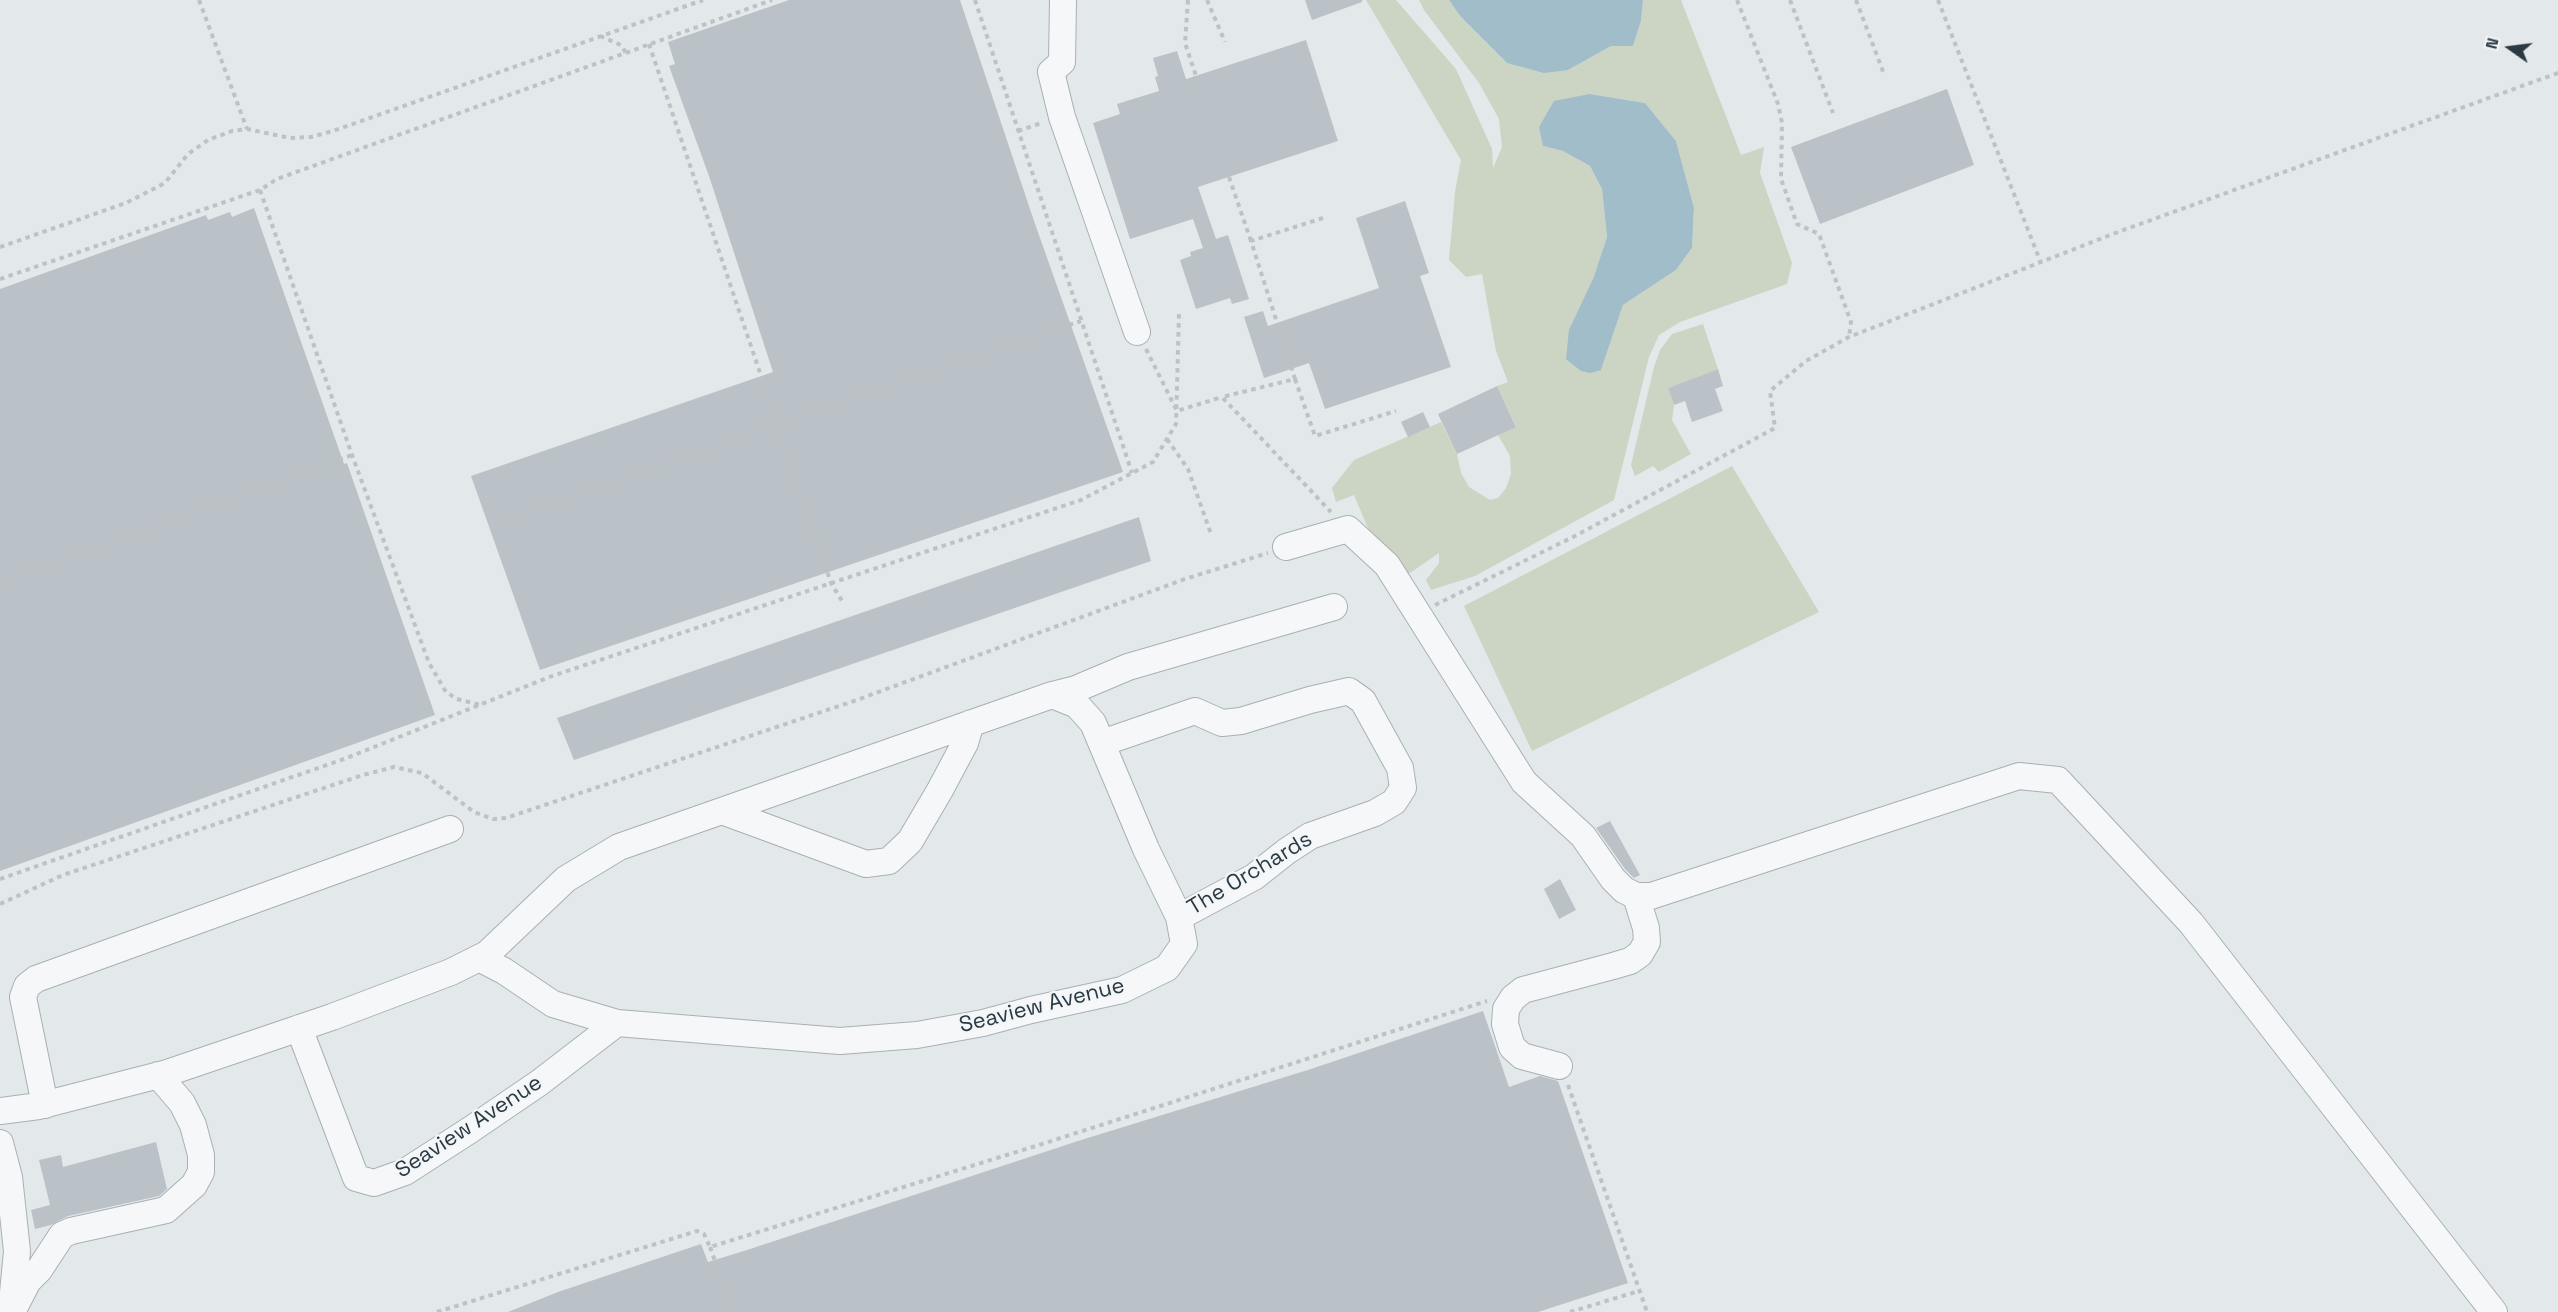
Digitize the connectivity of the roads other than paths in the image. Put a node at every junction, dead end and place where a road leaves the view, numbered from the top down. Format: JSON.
{"nodes":[{"id":1,"x":1063,"y":0,"type":"edge"},
{"id":2,"x":1137,"y":332,"type":"road end"},
{"id":3,"x":1286,"y":547,"type":"road end"},
{"id":4,"x":1334,"y":607,"type":"dead end"},
{"id":5,"x":1053,"y":695,"type":"junction"},
{"id":6,"x":971,"y":723,"type":"junction"},
{"id":7,"x":1102,"y":743,"type":"junction"},
{"id":8,"x":722,"y":811,"type":"junction"},
{"id":9,"x":450,"y":829,"type":"dead end"},
{"id":10,"x":1636,"y":896,"type":"junction"},
{"id":11,"x":1179,"y":917,"type":"junction"},
{"id":12,"x":479,"y":958,"type":"junction"},
{"id":13,"x":617,"y":1023,"type":"junction"},
{"id":14,"x":299,"y":1028,"type":"junction"},
{"id":15,"x":1559,"y":1066,"type":"road end"},
{"id":16,"x":158,"y":1075,"type":"junction"},
{"id":17,"x":45,"y":1105,"type":"junction"},
{"id":18,"x":0,"y":1111,"type":"edge"},
{"id":19,"x":0,"y":1143,"type":"edge"},
{"id":20,"x":15,"y":1232,"type":"junction"},
{"id":21,"x":55,"y":1249,"type":"junction"},
{"id":22,"x":11,"y":1312,"type":"edge"},
{"id":23,"x":2494,"y":1312,"type":"edge"}],
"edges":[{"from":1,"to":2,"type":"street"},
{"from":3,"to":10,"type":"street"},
{"from":4,"to":5,"type":"street"},
{"from":5,"to":6,"type":"street"},
{"from":5,"to":7,"type":"street","name":"Seaview Avenue"},
{"from":6,"to":8,"type":"street"},
{"from":6,"to":8,"type":"street"},
{"from":7,"to":11,"type":"street","name":"Seaview Avenue"},
{"from":7,"to":11,"type":"street","name":"The Orchards"},
{"from":8,"to":12,"type":"street"},
{"from":9,"to":17,"type":"street"},
{"from":10,"to":15,"type":"street"},
{"from":10,"to":23,"type":"street"},
{"from":11,"to":13,"type":"street","name":"Seaview Avenue"},
{"from":12,"to":13,"type":"street","name":"Seaview Avenue"},
{"from":12,"to":14,"type":"street"},
{"from":13,"to":14,"type":"street","name":"Seaview Avenue"},
{"from":14,"to":16,"type":"street"},
{"from":16,"to":17,"type":"street"},
{"from":16,"to":21,"type":"street"},
{"from":17,"to":18,"type":"street"},
{"from":19,"to":20,"type":"street"},
{"from":20,"to":21,"type":"street"},
{"from":20,"to":22,"type":"street"},
{"from":21,"to":22,"type":"street"}]}
